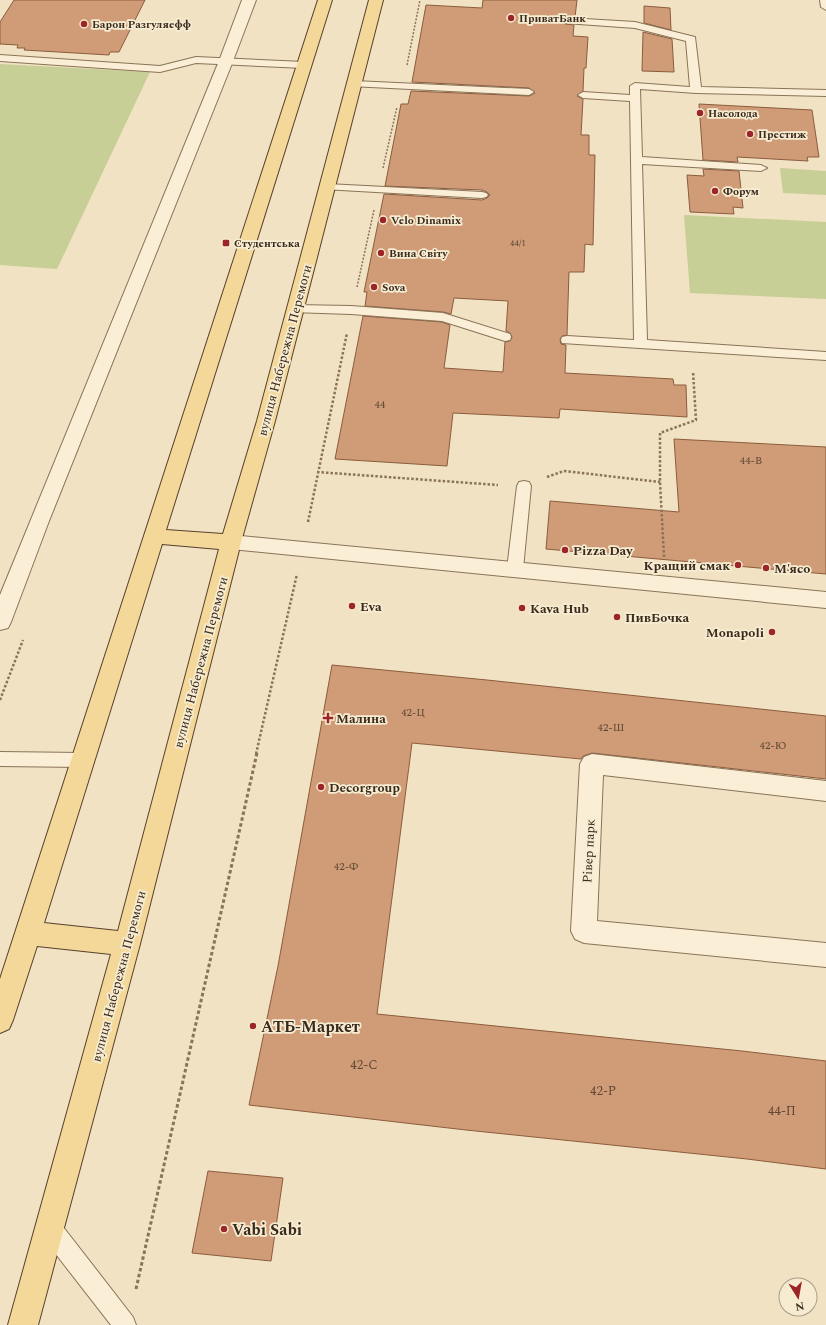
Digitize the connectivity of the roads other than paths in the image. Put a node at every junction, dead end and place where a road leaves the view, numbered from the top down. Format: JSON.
{"nodes":[{"id":1,"x":249,"y":0,"type":"edge"},
{"id":2,"x":325,"y":0,"type":"edge"},
{"id":3,"x":376,"y":0,"type":"edge"},
{"id":4,"x":825,"y":0,"type":"edge"},
{"id":5,"x":826,"y":7,"type":"edge"},
{"id":6,"x":568,"y":21,"type":"dead end"},
{"id":7,"x":0,"y":58,"type":"edge"},
{"id":8,"x":226,"y":61,"type":"junction"},
{"id":9,"x":304,"y":65,"type":"junction"},
{"id":10,"x":354,"y":84,"type":"junction"},
{"id":11,"x":696,"y":90,"type":"junction"},
{"id":12,"x":529,"y":92,"type":"dead end"},
{"id":13,"x":826,"y":93,"type":"edge"},
{"id":14,"x":583,"y":95,"type":"dead end"},
{"id":15,"x":635,"y":98,"type":"junction"},
{"id":16,"x":637,"y":160,"type":"junction"},
{"id":17,"x":762,"y":168,"type":"dead end"},
{"id":18,"x":327,"y":187,"type":"junction"},
{"id":19,"x":482,"y":195,"type":"dead end"},
{"id":20,"x":295,"y":309,"type":"junction"},
{"id":21,"x":505,"y":337,"type":"dead end"},
{"id":22,"x":566,"y":340,"type":"dead end"},
{"id":23,"x":641,"y":344,"type":"junction"},
{"id":24,"x":826,"y":356,"type":"edge"},
{"id":25,"x":524,"y":486,"type":"road end"},
{"id":26,"x":154,"y":536,"type":"junction"},
{"id":27,"x":231,"y":542,"type":"junction"},
{"id":28,"x":515,"y":569,"type":"junction"},
{"id":29,"x":826,"y":600,"type":"edge"},
{"id":30,"x":0,"y":622,"type":"edge"},
{"id":31,"x":0,"y":759,"type":"edge"},
{"id":32,"x":82,"y":760,"type":"junction"},
{"id":33,"x":826,"y":791,"type":"edge"},
{"id":34,"x":28,"y":933,"type":"junction"},
{"id":35,"x":127,"y":944,"type":"junction"},
{"id":36,"x":826,"y":955,"type":"edge"},
{"id":37,"x":0,"y":1020,"type":"edge"},
{"id":38,"x":49,"y":1228,"type":"junction"},
{"id":39,"x":23,"y":1325,"type":"edge"},
{"id":40,"x":125,"y":1325,"type":"edge"}],
"edges":[{"from":1,"to":8,"type":"street"},
{"from":2,"to":9,"type":"main road"},
{"from":3,"to":10,"type":"main road","name":"вулиця Набережна Перемоги"},
{"from":4,"to":5,"type":"lane"},
{"from":6,"to":11,"type":"lane"},
{"from":7,"to":8,"type":"lane"},
{"from":8,"to":9,"type":"lane"},
{"from":8,"to":30,"type":"street"},
{"from":9,"to":26,"type":"main road"},
{"from":10,"to":12,"type":"lane"},
{"from":10,"to":18,"type":"main road","name":"вулиця Набережна Перемоги"},
{"from":11,"to":13,"type":"lane"},
{"from":11,"to":15,"type":"lane"},
{"from":14,"to":15,"type":"lane"},
{"from":15,"to":16,"type":"lane"},
{"from":16,"to":17,"type":"lane"},
{"from":16,"to":23,"type":"lane"},
{"from":18,"to":19,"type":"lane"},
{"from":18,"to":20,"type":"main road","name":"вулиця Набережна Перемоги"},
{"from":20,"to":21,"type":"lane"},
{"from":20,"to":27,"type":"main road","name":"вулиця Набережна Перемоги"},
{"from":22,"to":23,"type":"lane"},
{"from":23,"to":24,"type":"lane"},
{"from":25,"to":28,"type":"lane"},
{"from":26,"to":27,"type":"main road"},
{"from":26,"to":32,"type":"main road"},
{"from":27,"to":28,"type":"street"},
{"from":27,"to":35,"type":"main road","name":"вулиця Набережна Перемоги"},
{"from":28,"to":29,"type":"street"},
{"from":31,"to":32,"type":"lane"},
{"from":32,"to":34,"type":"main road"},
{"from":33,"to":36,"type":"street","name":"Рівер парк"},
{"from":34,"to":35,"type":"main road"},
{"from":34,"to":37,"type":"main road"},
{"from":35,"to":38,"type":"main road","name":"вулиця Набережна Перемоги"},
{"from":38,"to":39,"type":"main road","name":"вулиця Набережна Перемоги"},
{"from":38,"to":40,"type":"lane"}]}
